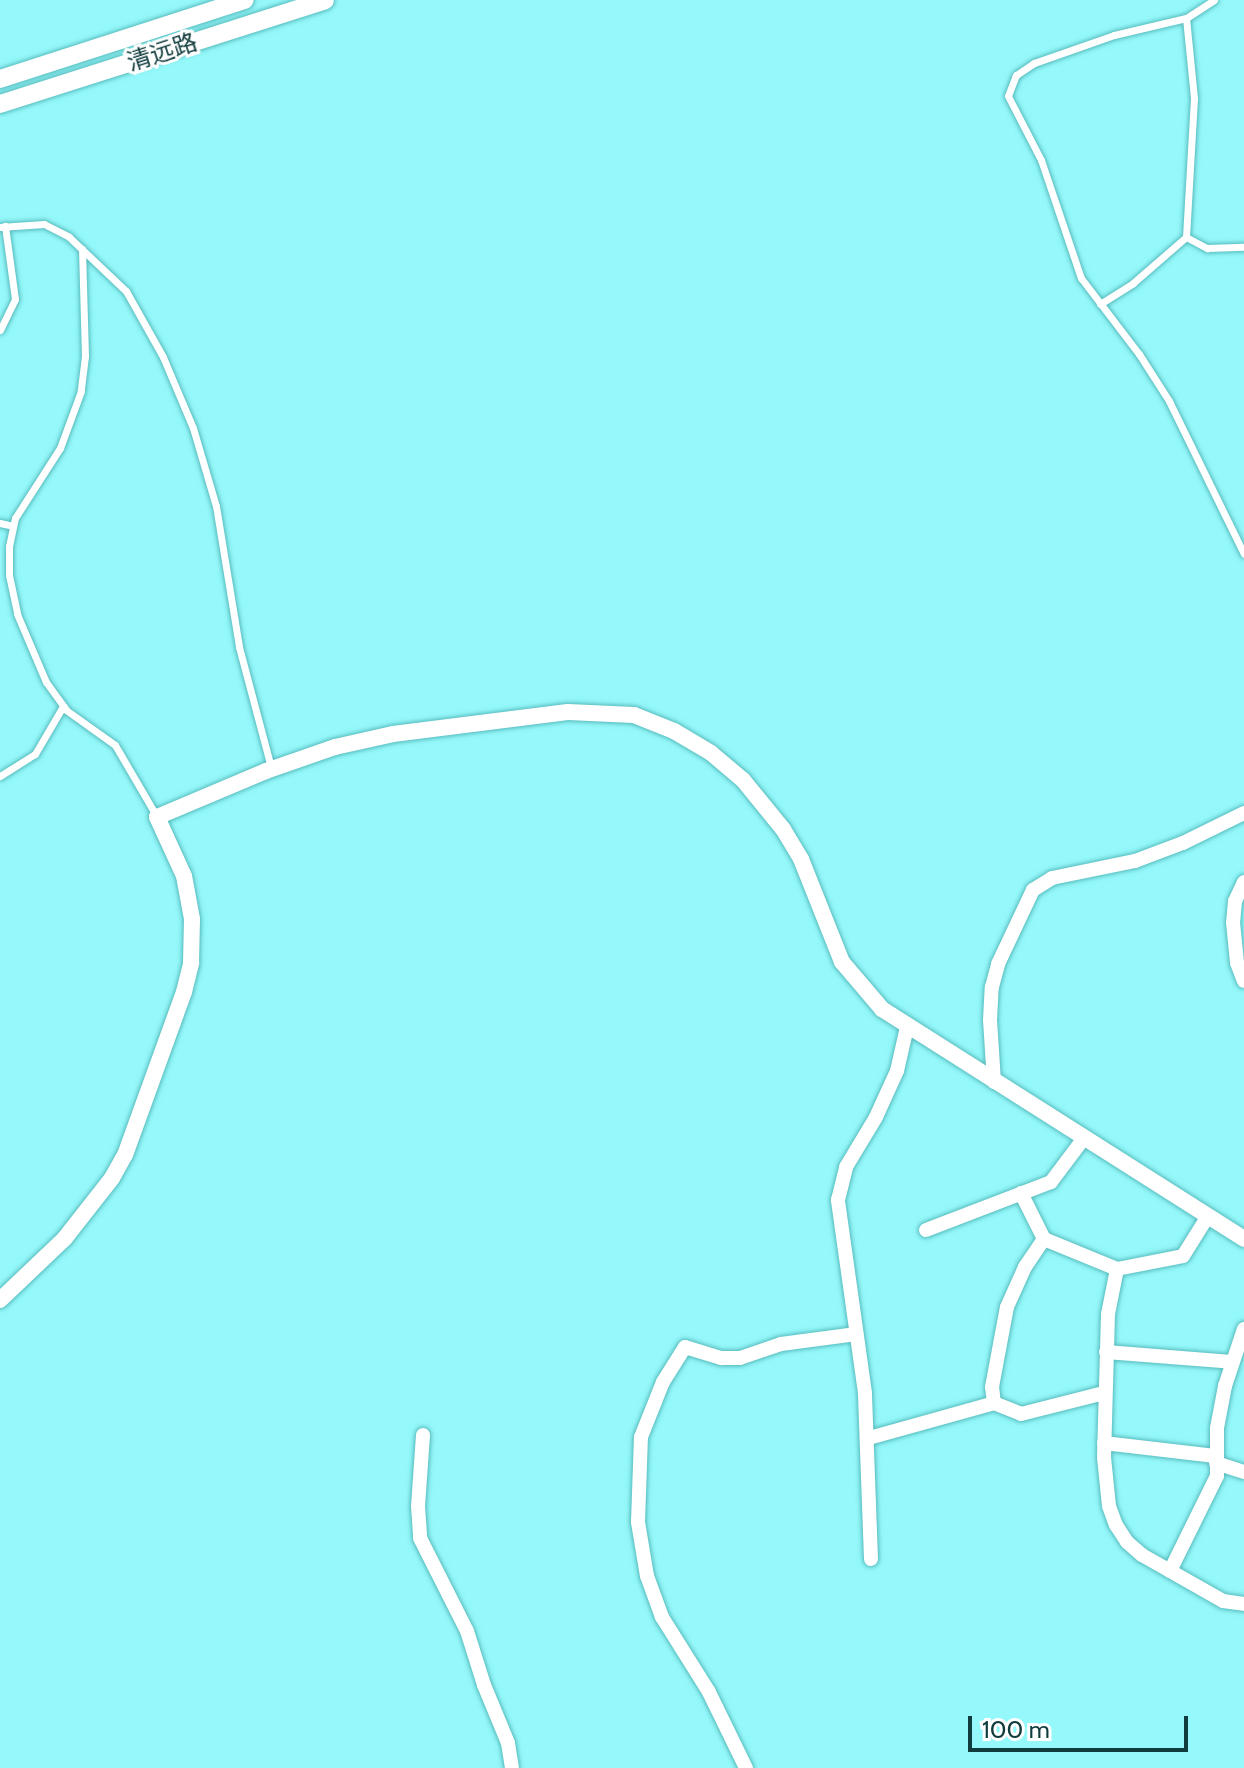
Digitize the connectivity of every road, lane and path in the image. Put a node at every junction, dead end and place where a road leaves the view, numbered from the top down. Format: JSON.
{"nodes":[{"id":1,"x":245,"y":0,"type":"edge"},
{"id":2,"x":325,"y":0,"type":"edge"},
{"id":3,"x":1214,"y":0,"type":"edge"},
{"id":4,"x":1186,"y":18,"type":"junction"},
{"id":5,"x":0,"y":79,"type":"edge"},
{"id":6,"x":0,"y":104,"type":"edge"},
{"id":7,"x":3,"y":226,"type":"edge"},
{"id":8,"x":1186,"y":237,"type":"junction"},
{"id":9,"x":1244,"y":247,"type":"edge"},
{"id":10,"x":82,"y":249,"type":"junction"},
{"id":11,"x":1100,"y":304,"type":"junction"},
{"id":12,"x":0,"y":330,"type":"edge"},
{"id":13,"x":0,"y":523,"type":"edge"},
{"id":14,"x":13,"y":526,"type":"junction"},
{"id":15,"x":1244,"y":554,"type":"edge"},
{"id":16,"x":63,"y":706,"type":"junction"},
{"id":17,"x":272,"y":769,"type":"junction"},
{"id":18,"x":0,"y":776,"type":"edge"},
{"id":19,"x":1244,"y":813,"type":"edge"},
{"id":20,"x":157,"y":817,"type":"junction"},
{"id":21,"x":1244,"y":882,"type":"edge"},
{"id":22,"x":1244,"y":981,"type":"edge"},
{"id":23,"x":907,"y":1027,"type":"junction"},
{"id":24,"x":994,"y":1082,"type":"junction"},
{"id":25,"x":1084,"y":1138,"type":"junction"},
{"id":26,"x":1021,"y":1193,"type":"junction"},
{"id":27,"x":1208,"y":1216,"type":"junction"},
{"id":28,"x":926,"y":1230,"type":"dead end"},
{"id":29,"x":1044,"y":1239,"type":"junction"},
{"id":30,"x":1244,"y":1239,"type":"edge"},
{"id":31,"x":1117,"y":1269,"type":"junction"},
{"id":32,"x":0,"y":1300,"type":"edge"},
{"id":33,"x":1244,"y":1329,"type":"edge"},
{"id":34,"x":856,"y":1334,"type":"junction"},
{"id":35,"x":1106,"y":1352,"type":"junction"},
{"id":36,"x":1237,"y":1359,"type":"edge"},
{"id":37,"x":1104,"y":1393,"type":"junction"},
{"id":38,"x":994,"y":1403,"type":"junction"},
{"id":39,"x":423,"y":1435,"type":"dead end"},
{"id":40,"x":869,"y":1438,"type":"junction"},
{"id":41,"x":1104,"y":1443,"type":"junction"},
{"id":42,"x":1216,"y":1459,"type":"junction"},
{"id":43,"x":1244,"y":1472,"type":"edge"},
{"id":44,"x":871,"y":1559,"type":"dead end"},
{"id":45,"x":1170,"y":1571,"type":"junction"},
{"id":46,"x":1244,"y":1604,"type":"edge"},
{"id":47,"x":512,"y":1768,"type":"edge"},
{"id":48,"x":746,"y":1768,"type":"edge"}],
"edges":[{"from":1,"to":5,"type":"main road","name":"清远路"},
{"from":2,"to":6,"type":"main road","name":"清远路"},
{"from":3,"to":4,"type":"lane"},
{"from":4,"to":8,"type":"lane"},
{"from":4,"to":11,"type":"lane"},
{"from":7,"to":10,"type":"lane"},
{"from":7,"to":12,"type":"lane"},
{"from":8,"to":9,"type":"lane"},
{"from":8,"to":11,"type":"lane"},
{"from":10,"to":14,"type":"lane"},
{"from":10,"to":17,"type":"lane"},
{"from":11,"to":15,"type":"lane"},
{"from":13,"to":14,"type":"lane"},
{"from":14,"to":16,"type":"lane"},
{"from":16,"to":18,"type":"lane"},
{"from":16,"to":20,"type":"lane"},
{"from":17,"to":20,"type":"street"},
{"from":17,"to":23,"type":"street"},
{"from":19,"to":24,"type":"street"},
{"from":20,"to":32,"type":"street"},
{"from":21,"to":22,"type":"street"},
{"from":23,"to":24,"type":"street"},
{"from":23,"to":34,"type":"street"},
{"from":24,"to":25,"type":"street"},
{"from":25,"to":26,"type":"street"},
{"from":25,"to":27,"type":"street"},
{"from":26,"to":28,"type":"street"},
{"from":26,"to":29,"type":"street"},
{"from":27,"to":30,"type":"street"},
{"from":27,"to":31,"type":"street"},
{"from":29,"to":31,"type":"street"},
{"from":29,"to":38,"type":"street"},
{"from":31,"to":35,"type":"street"},
{"from":33,"to":36,"type":"street"},
{"from":34,"to":40,"type":"street"},
{"from":34,"to":48,"type":"street"},
{"from":35,"to":36,"type":"street"},
{"from":35,"to":37,"type":"street"},
{"from":36,"to":42,"type":"street"},
{"from":37,"to":38,"type":"street"},
{"from":37,"to":41,"type":"street"},
{"from":38,"to":40,"type":"street"},
{"from":39,"to":47,"type":"street"},
{"from":40,"to":44,"type":"street"},
{"from":41,"to":42,"type":"street"},
{"from":41,"to":45,"type":"street"},
{"from":42,"to":43,"type":"street"},
{"from":42,"to":45,"type":"street"},
{"from":45,"to":46,"type":"street"}]}
